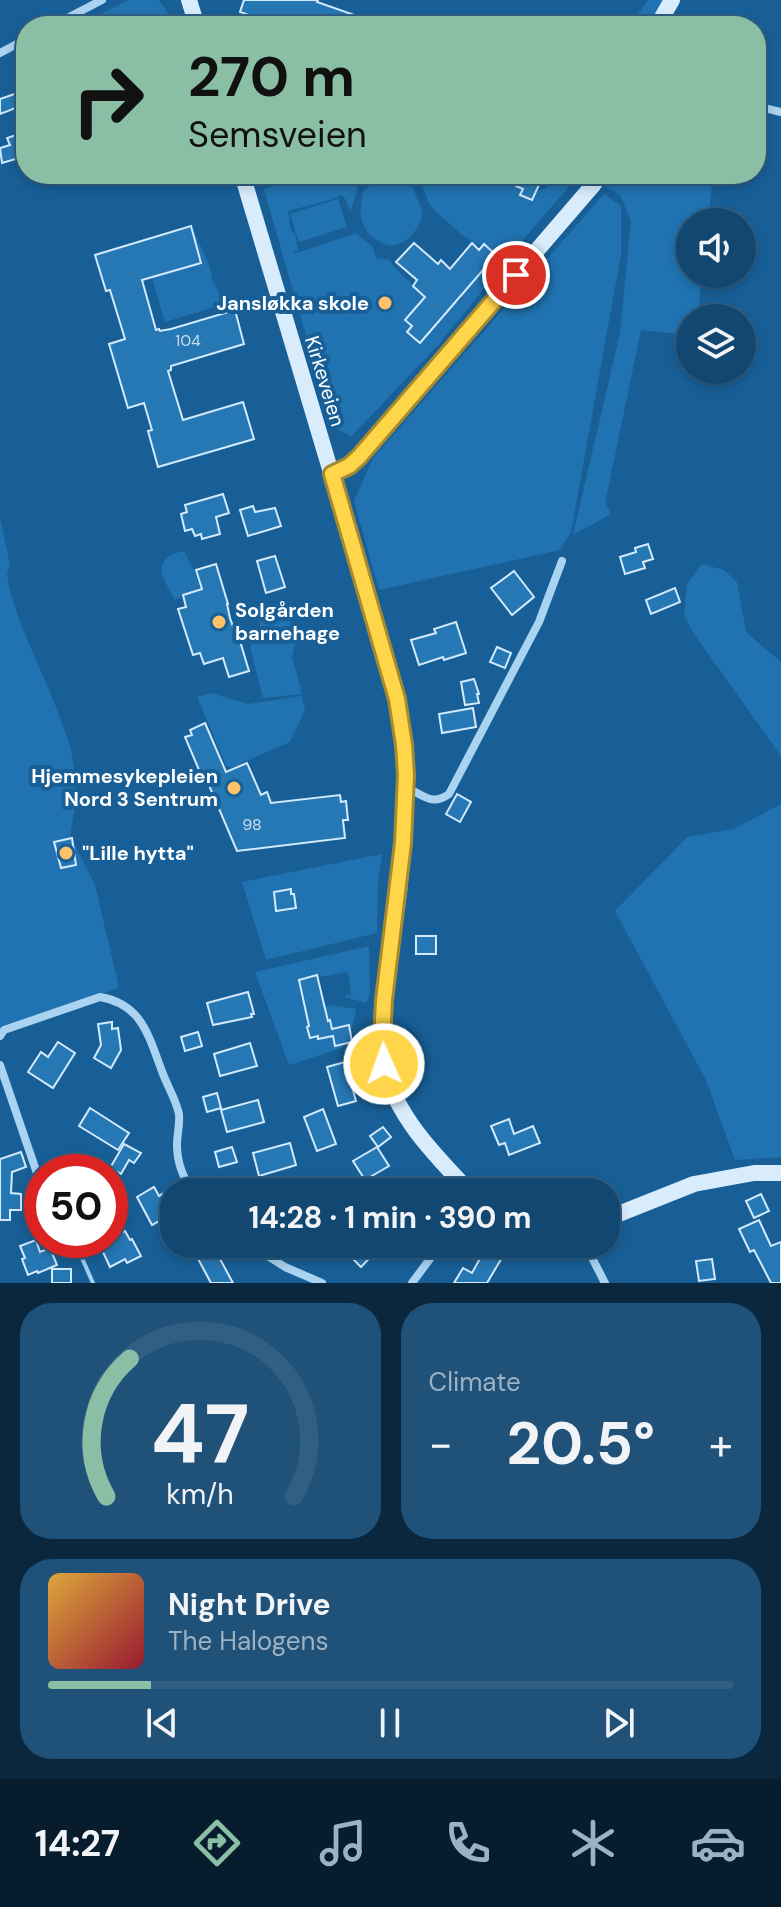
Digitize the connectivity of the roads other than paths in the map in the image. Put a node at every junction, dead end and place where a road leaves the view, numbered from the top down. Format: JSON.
{"nodes":[{"id":1,"x":102,"y":0,"type":"edge"},
{"id":2,"x":71,"y":16,"type":"edge"},
{"id":3,"x":245,"y":184,"type":"edge"},
{"id":4,"x":594,"y":184,"type":"edge"},
{"id":5,"x":332,"y":474,"type":"junction"},
{"id":6,"x":562,"y":561,"type":"dead end"},
{"id":7,"x":405,"y":787,"type":"junction"},
{"id":8,"x":0,"y":1036,"type":"edge"},
{"id":9,"x":0,"y":1065,"type":"edge"},
{"id":10,"x":30,"y":1154,"type":"edge"},
{"id":11,"x":781,"y":1173,"type":"edge"},
{"id":12,"x":185,"y":1178,"type":"edge"},
{"id":13,"x":457,"y":1178,"type":"edge"},
{"id":14,"x":620,"y":1213,"type":"edge"},
{"id":15,"x":271,"y":1258,"type":"edge"},
{"id":16,"x":431,"y":1258,"type":"edge"},
{"id":17,"x":592,"y":1258,"type":"edge"},
{"id":18,"x":322,"y":1283,"type":"edge"},
{"id":19,"x":412,"y":1283,"type":"edge"},
{"id":20,"x":605,"y":1283,"type":"edge"}],
"edges":[{"from":1,"to":2,"type":"street"},
{"from":3,"to":5,"type":"main road","name":"Kirkeveien"},
{"from":4,"to":5,"type":"main road"},
{"from":5,"to":7,"type":"main road","name":"Kirkeveien"},
{"from":6,"to":7,"type":"street"},
{"from":7,"to":13,"type":"main road","name":"Kirkeveien"},
{"from":8,"to":12,"type":"street"},
{"from":9,"to":10,"type":"street"},
{"from":11,"to":14,"type":"main road"},
{"from":15,"to":18,"type":"street"},
{"from":16,"to":19,"type":"street"},
{"from":17,"to":20,"type":"street"}]}
